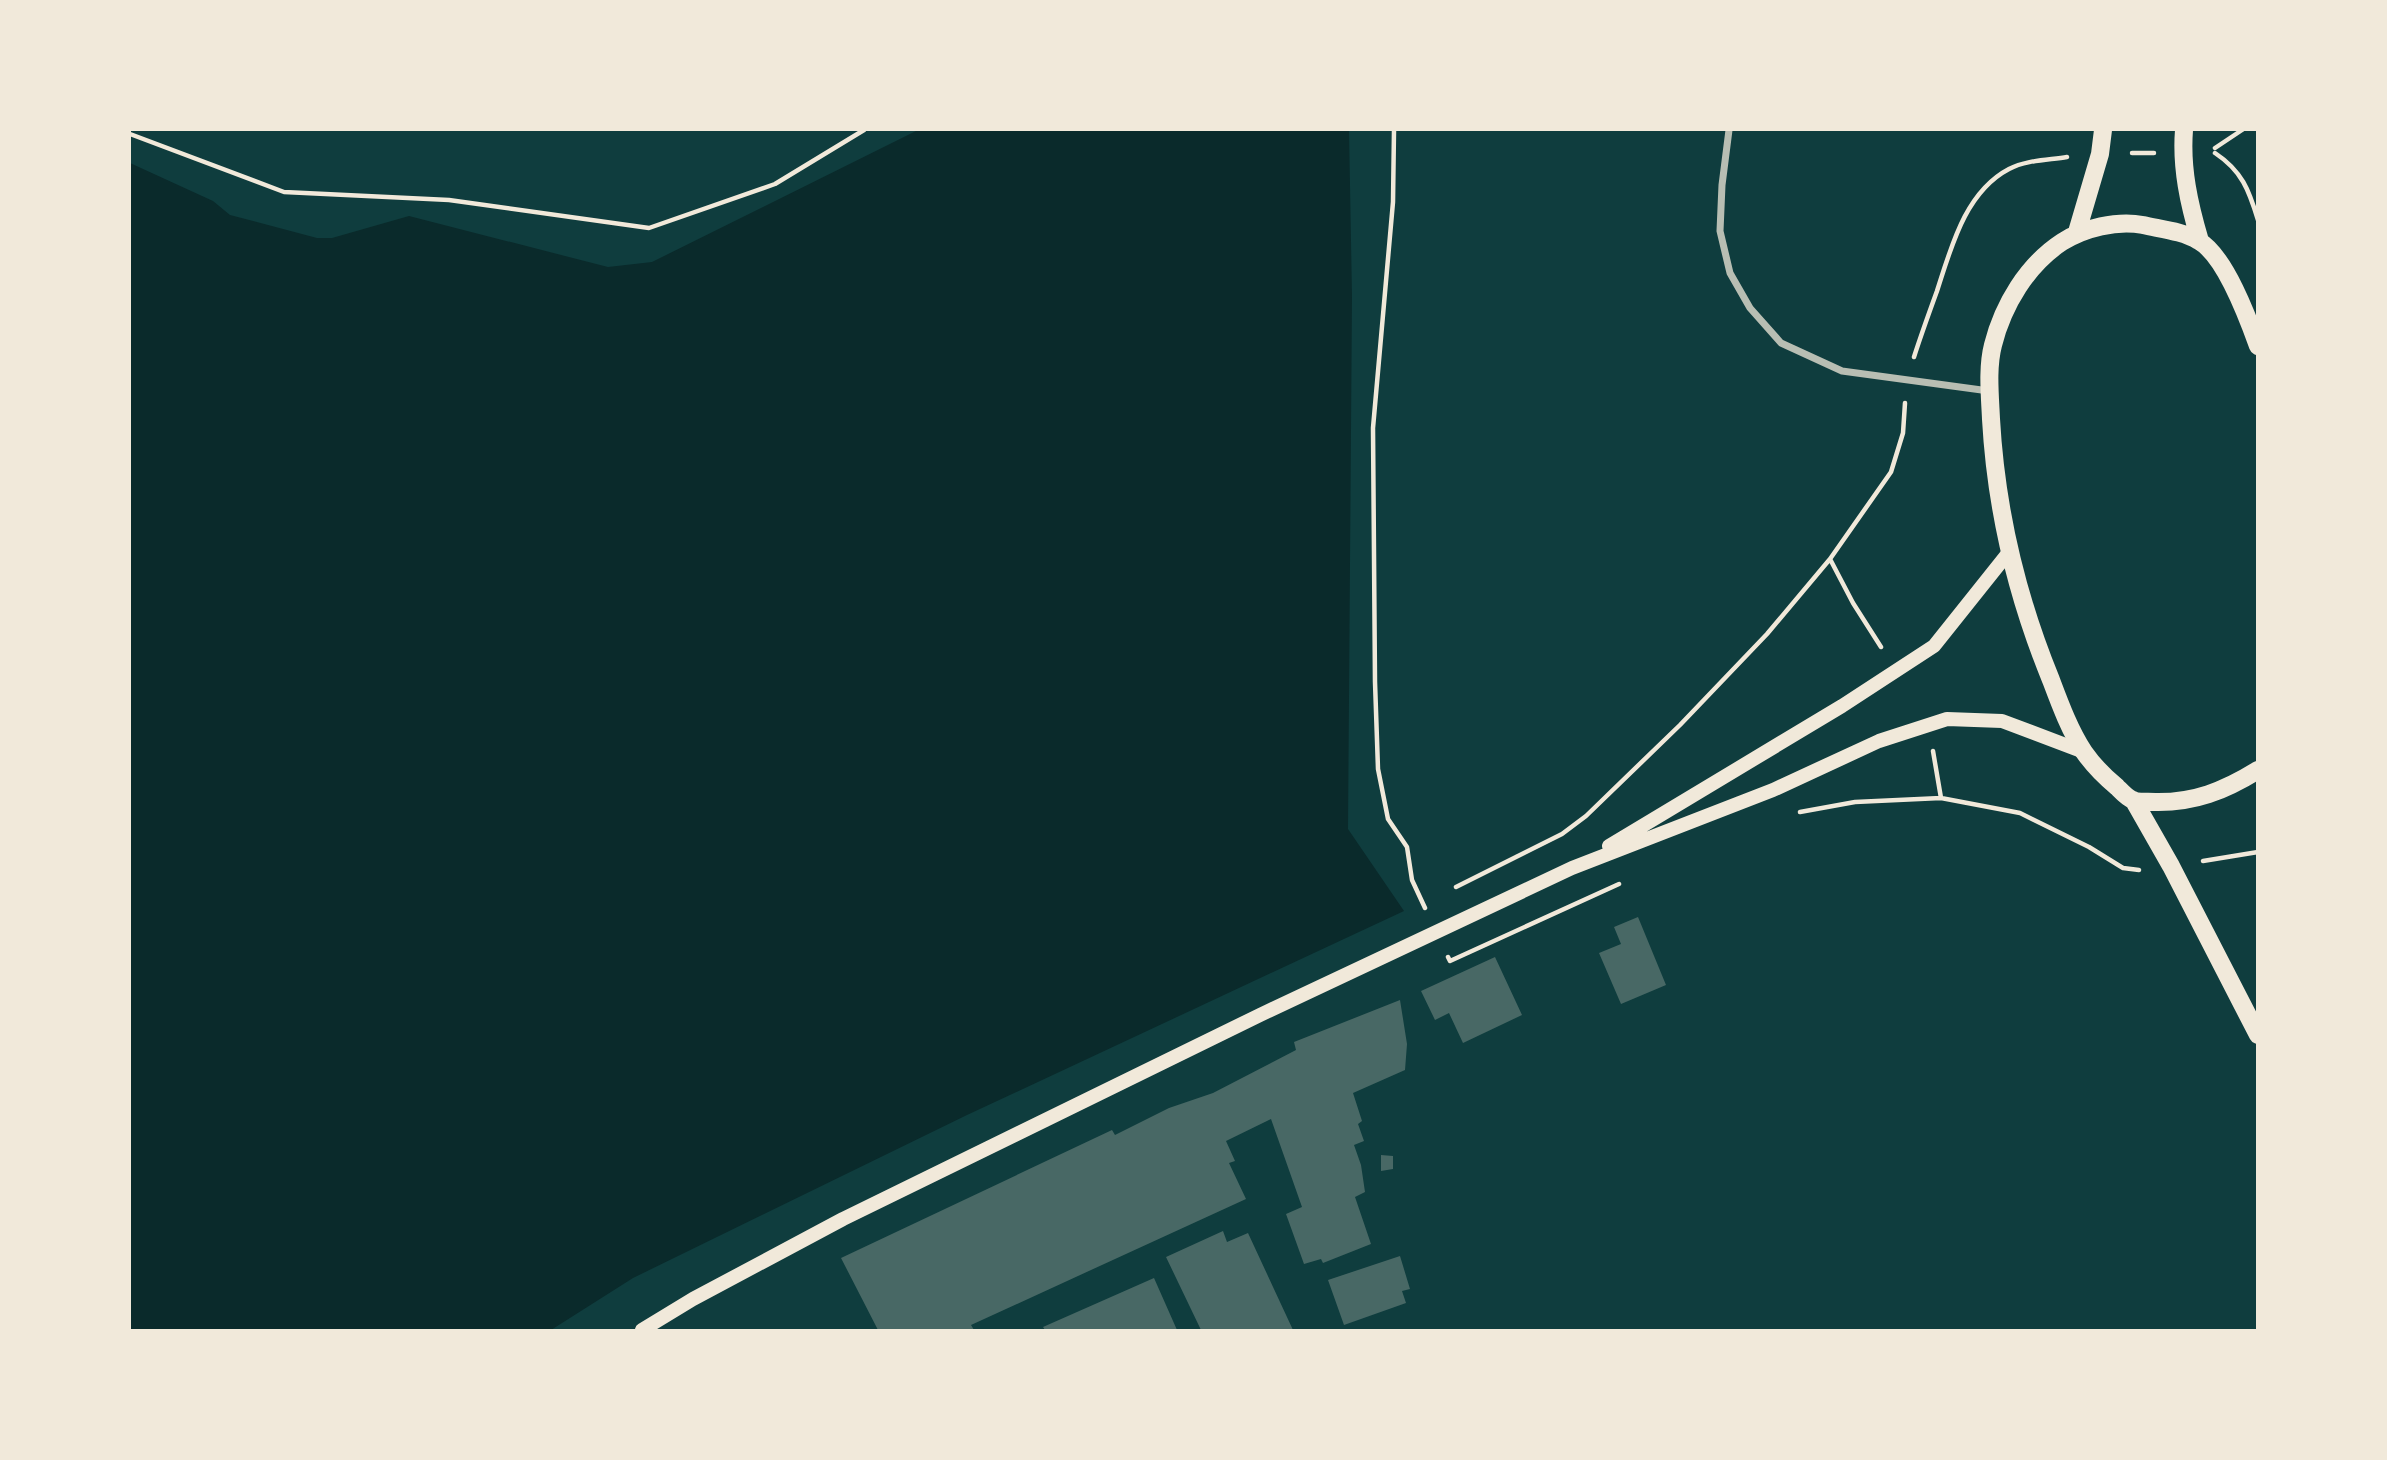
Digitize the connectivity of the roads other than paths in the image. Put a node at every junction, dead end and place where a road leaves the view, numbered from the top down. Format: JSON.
{"nodes":[{"id":1,"x":1729,"y":130,"type":"edge"},
{"id":2,"x":2103,"y":130,"type":"edge"},
{"id":3,"x":2183,"y":130,"type":"edge"},
{"id":4,"x":2077,"y":232,"type":"junction"},
{"id":5,"x":2200,"y":241,"type":"junction"},
{"id":6,"x":2258,"y":345,"type":"edge"},
{"id":7,"x":1989,"y":391,"type":"junction"},
{"id":8,"x":2009,"y":552,"type":"junction"},
{"id":9,"x":2084,"y":752,"type":"junction"},
{"id":10,"x":2258,"y":770,"type":"edge"},
{"id":11,"x":2134,"y":801,"type":"junction"},
{"id":12,"x":1572,"y":868,"type":"junction"},
{"id":13,"x":2258,"y":1035,"type":"edge"},
{"id":14,"x":642,"y":1331,"type":"edge"}],
"edges":[{"from":1,"to":7,"type":"street"},
{"from":2,"to":4,"type":"main road"},
{"from":3,"to":5,"type":"main road"},
{"from":4,"to":5,"type":"main road"},
{"from":4,"to":7,"type":"main road"},
{"from":5,"to":6,"type":"main road"},
{"from":7,"to":8,"type":"main road"},
{"from":8,"to":9,"type":"main road"},
{"from":8,"to":12,"type":"main road"},
{"from":9,"to":11,"type":"main road"},
{"from":9,"to":12,"type":"main road"},
{"from":10,"to":11,"type":"main road"},
{"from":11,"to":13,"type":"main road"},
{"from":12,"to":14,"type":"main road"}]}
